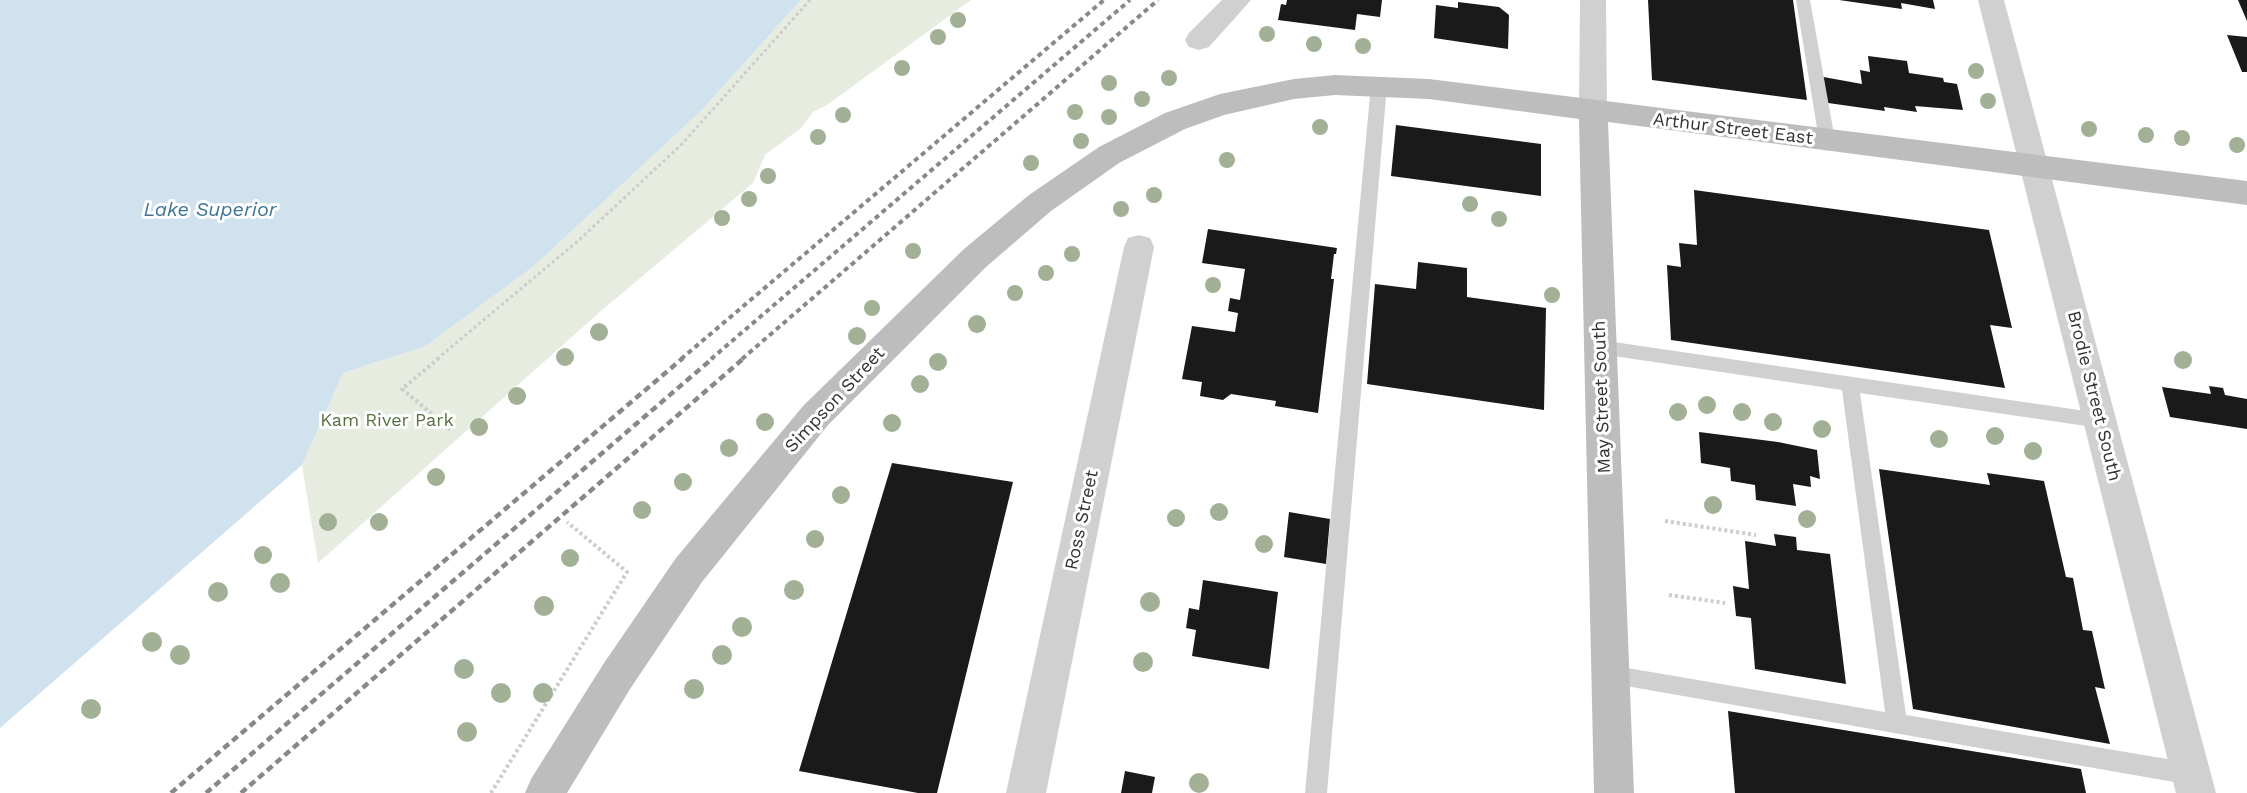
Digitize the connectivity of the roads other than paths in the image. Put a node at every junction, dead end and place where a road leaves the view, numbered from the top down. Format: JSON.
{"nodes":[{"id":1,"x":1238,"y":0,"type":"edge"},
{"id":2,"x":1593,"y":0,"type":"edge"},
{"id":3,"x":1803,"y":0,"type":"edge"},
{"id":4,"x":1991,"y":0,"type":"edge"},
{"id":5,"x":1199,"y":40,"type":"dead end"},
{"id":6,"x":1379,"y":85,"type":"junction"},
{"id":7,"x":1220,"y":105,"type":"joint"},
{"id":8,"x":1593,"y":111,"type":"junction"},
{"id":9,"x":1827,"y":140,"type":"junction"},
{"id":10,"x":2035,"y":166,"type":"junction"},
{"id":11,"x":2247,"y":193,"type":"edge"},
{"id":12,"x":1139,"y":247,"type":"dead end"},
{"id":13,"x":1600,"y":347,"type":"junction"},
{"id":14,"x":1850,"y":383,"type":"junction"},
{"id":15,"x":2100,"y":420,"type":"junction"},
{"id":16,"x":1610,"y":675,"type":"junction"},
{"id":17,"x":1897,"y":724,"type":"junction"},
{"id":18,"x":2194,"y":784,"type":"edge"},
{"id":19,"x":545,"y":793,"type":"edge"},
{"id":20,"x":1026,"y":793,"type":"edge"},
{"id":21,"x":1316,"y":793,"type":"edge"},
{"id":22,"x":1614,"y":793,"type":"edge"}],
"edges":[{"from":1,"to":5,"type":"street"},
{"from":2,"to":8,"type":"street","name":"May Street South"},
{"from":3,"to":9,"type":"lane"},
{"from":4,"to":10,"type":"street","name":"Brodie Street South"},
{"from":6,"to":7,"type":"main road","name":"Arthur Street East"},
{"from":6,"to":8,"type":"main road","name":"Arthur Street East"},
{"from":6,"to":21,"type":"lane"},
{"from":7,"to":19,"type":"main road","name":"Simpson Street"},
{"from":8,"to":9,"type":"main road","name":"Arthur Street East"},
{"from":8,"to":13,"type":"main road","name":"May Street South"},
{"from":9,"to":10,"type":"main road","name":"Arthur Street East"},
{"from":10,"to":11,"type":"main road","name":"Arthur Street East"},
{"from":10,"to":15,"type":"street","name":"Brodie Street South"},
{"from":12,"to":20,"type":"street","name":"Ross Street"},
{"from":13,"to":14,"type":"lane"},
{"from":13,"to":16,"type":"main road","name":"May Street South"},
{"from":14,"to":15,"type":"lane"},
{"from":14,"to":17,"type":"lane"},
{"from":15,"to":18,"type":"street","name":"Brodie Street South"},
{"from":16,"to":17,"type":"lane"},
{"from":16,"to":22,"type":"main road","name":"May Street South"},
{"from":17,"to":18,"type":"lane"}]}
